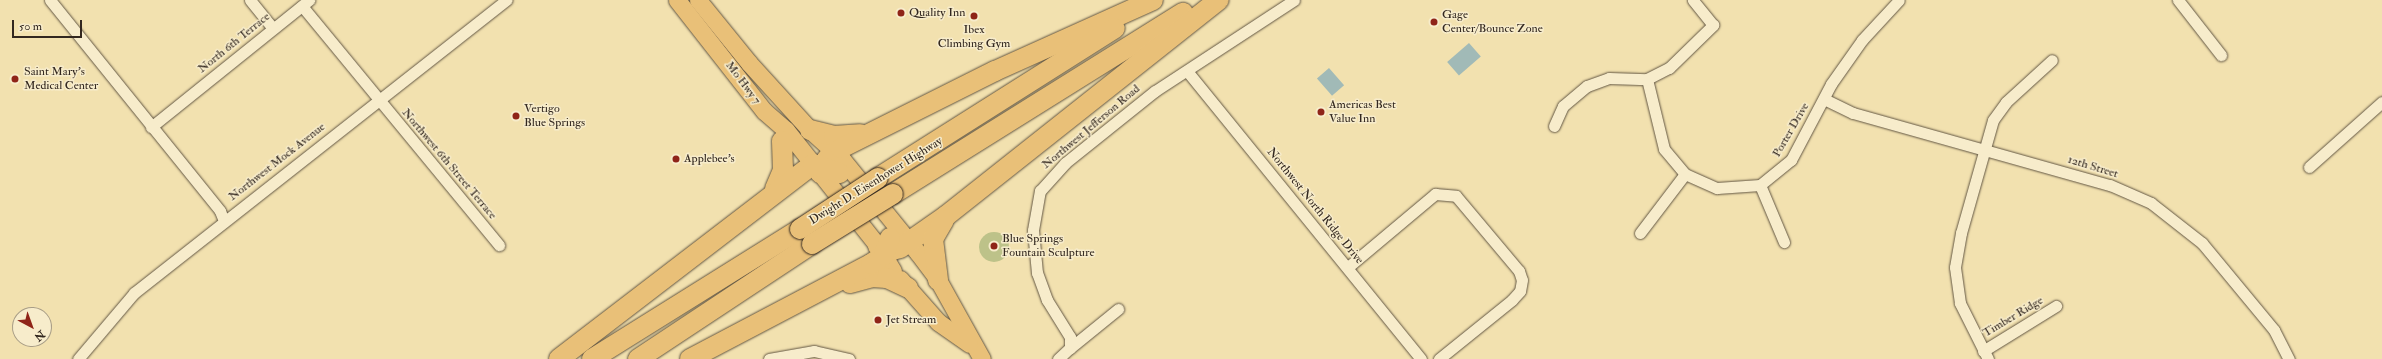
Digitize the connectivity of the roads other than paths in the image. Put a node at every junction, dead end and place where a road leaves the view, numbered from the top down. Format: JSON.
{"nodes":[{"id":1,"x":50,"y":0,"type":"edge"},
{"id":2,"x":250,"y":0,"type":"edge"},
{"id":3,"x":506,"y":0,"type":"edge"},
{"id":4,"x":677,"y":0,"type":"edge"},
{"id":5,"x":698,"y":0,"type":"edge"},
{"id":6,"x":1153,"y":0,"type":"edge"},
{"id":7,"x":1159,"y":0,"type":"edge"},
{"id":8,"x":1204,"y":0,"type":"edge"},
{"id":9,"x":1219,"y":0,"type":"edge"},
{"id":10,"x":1294,"y":0,"type":"edge"},
{"id":11,"x":1694,"y":0,"type":"edge"},
{"id":12,"x":1899,"y":0,"type":"edge"},
{"id":13,"x":2178,"y":0,"type":"edge"},
{"id":14,"x":306,"y":3,"type":"edge"},
{"id":15,"x":273,"y":28,"type":"junction"},
{"id":16,"x":2221,"y":55,"type":"dead end"},
{"id":17,"x":2052,"y":60,"type":"dead end"},
{"id":18,"x":1187,"y":71,"type":"junction"},
{"id":19,"x":1647,"y":79,"type":"junction"},
{"id":20,"x":1824,"y":99,"type":"junction"},
{"id":21,"x":378,"y":100,"type":"junction"},
{"id":22,"x":2382,"y":102,"type":"edge"},
{"id":23,"x":764,"y":111,"type":"junction"},
{"id":24,"x":1554,"y":126,"type":"dead end"},
{"id":25,"x":151,"y":127,"type":"junction"},
{"id":26,"x":810,"y":130,"type":"junction"},
{"id":27,"x":874,"y":132,"type":"junction"},
{"id":28,"x":782,"y":141,"type":"junction"},
{"id":29,"x":1983,"y":148,"type":"junction"},
{"id":30,"x":823,"y":165,"type":"junction"},
{"id":31,"x":2309,"y":167,"type":"dead end"},
{"id":32,"x":1685,"y":174,"type":"junction"},
{"id":33,"x":1760,"y":185,"type":"junction"},
{"id":34,"x":776,"y":189,"type":"junction"},
{"id":35,"x":946,"y":216,"type":"junction"},
{"id":36,"x":224,"y":221,"type":"junction"},
{"id":37,"x":1640,"y":233,"type":"dead end"},
{"id":38,"x":1784,"y":242,"type":"dead end"},
{"id":39,"x":499,"y":245,"type":"dead end"},
{"id":40,"x":890,"y":251,"type":"junction"},
{"id":41,"x":1348,"y":268,"type":"junction"},
{"id":42,"x":938,"y":280,"type":"junction"},
{"id":43,"x":839,"y":281,"type":"junction"},
{"id":44,"x":908,"y":288,"type":"junction"},
{"id":45,"x":2056,"y":306,"type":"dead end"},
{"id":46,"x":1118,"y":309,"type":"dead end"},
{"id":47,"x":952,"y":310,"type":"junction"},
{"id":48,"x":1070,"y":348,"type":"junction"},
{"id":49,"x":1985,"y":355,"type":"edge"},
{"id":50,"x":980,"y":356,"type":"edge"},
{"id":51,"x":78,"y":359,"type":"edge"},
{"id":52,"x":559,"y":359,"type":"edge"},
{"id":53,"x":592,"y":359,"type":"edge"},
{"id":54,"x":638,"y":359,"type":"edge"},
{"id":55,"x":690,"y":359,"type":"edge"},
{"id":56,"x":769,"y":359,"type":"edge"},
{"id":57,"x":848,"y":359,"type":"edge"},
{"id":58,"x":1058,"y":359,"type":"edge"},
{"id":59,"x":1421,"y":359,"type":"edge"},
{"id":60,"x":1439,"y":359,"type":"edge"},
{"id":61,"x":2289,"y":359,"type":"edge"}],
"edges":[{"from":1,"to":25,"type":"street"},
{"from":2,"to":15,"type":"street"},
{"from":3,"to":21,"type":"street","name":"Northwest Mock Avenue"},
{"from":4,"to":23,"type":"main road","name":"Mo Hwy 7"},
{"from":5,"to":26,"type":"main road","name":"Mo Hwy 7"},
{"from":6,"to":27,"type":"highway"},
{"from":7,"to":53,"type":"highway","name":"Dwight D. Eisenhower Highway","bridge":true},
{"from":8,"to":54,"type":"highway","name":"Dwight D. Eisenhower Highway","bridge":true},
{"from":9,"to":35,"type":"highway"},
{"from":10,"to":18,"type":"street","name":"Northwest Jefferson Road"},
{"from":11,"to":19,"type":"street"},
{"from":12,"to":20,"type":"street","name":"Porter Drive"},
{"from":13,"to":16,"type":"street"},
{"from":14,"to":15,"type":"street","name":"North 6th Terrace"},
{"from":14,"to":21,"type":"street","name":"Northwest 6th Street Terrace"},
{"from":15,"to":25,"type":"street","name":"North 6th Terrace"},
{"from":17,"to":29,"type":"street"},
{"from":18,"to":41,"type":"street","name":"Northwest North Ridge Drive"},
{"from":18,"to":48,"type":"street","name":"Northwest Jefferson Road"},
{"from":19,"to":24,"type":"street"},
{"from":19,"to":32,"type":"street"},
{"from":20,"to":29,"type":"street","name":"12th Street"},
{"from":20,"to":33,"type":"street","name":"Porter Drive"},
{"from":21,"to":36,"type":"street","name":"Northwest Mock Avenue"},
{"from":21,"to":39,"type":"street","name":"Northwest 6th Street Terrace"},
{"from":22,"to":31,"type":"street"},
{"from":23,"to":28,"type":"main road"},
{"from":23,"to":30,"type":"main road","name":"Mo Hwy 7"},
{"from":25,"to":36,"type":"street"},
{"from":26,"to":27,"type":"highway"},
{"from":26,"to":30,"type":"main road","name":"Mo Hwy 7"},
{"from":27,"to":30,"type":"highway"},
{"from":28,"to":30,"type":"main road"},
{"from":28,"to":34,"type":"highway"},
{"from":29,"to":49,"type":"street"},
{"from":29,"to":61,"type":"street","name":"12th Street"},
{"from":30,"to":34,"type":"highway"},
{"from":30,"to":40,"type":"main road"},
{"from":30,"to":40,"type":"main road"},
{"from":32,"to":33,"type":"street"},
{"from":32,"to":37,"type":"street"},
{"from":33,"to":38,"type":"street"},
{"from":34,"to":52,"type":"highway"},
{"from":35,"to":40,"type":"highway"},
{"from":35,"to":42,"type":"highway"},
{"from":36,"to":51,"type":"street","name":"Northwest Mock Avenue"},
{"from":40,"to":42,"type":"main road"},
{"from":40,"to":43,"type":"highway"},
{"from":40,"to":44,"type":"main road"},
{"from":40,"to":47,"type":"main road"},
{"from":41,"to":59,"type":"street","name":"Northwest North Ridge Drive"},
{"from":41,"to":60,"type":"street"},
{"from":42,"to":47,"type":"main road"},
{"from":43,"to":44,"type":"highway"},
{"from":43,"to":55,"type":"highway"},
{"from":44,"to":50,"type":"main road"},
{"from":45,"to":49,"type":"street","name":"Timber Ridge"},
{"from":46,"to":48,"type":"street"},
{"from":47,"to":50,"type":"main road"},
{"from":48,"to":58,"type":"street"},
{"from":56,"to":57,"type":"street"}]}
